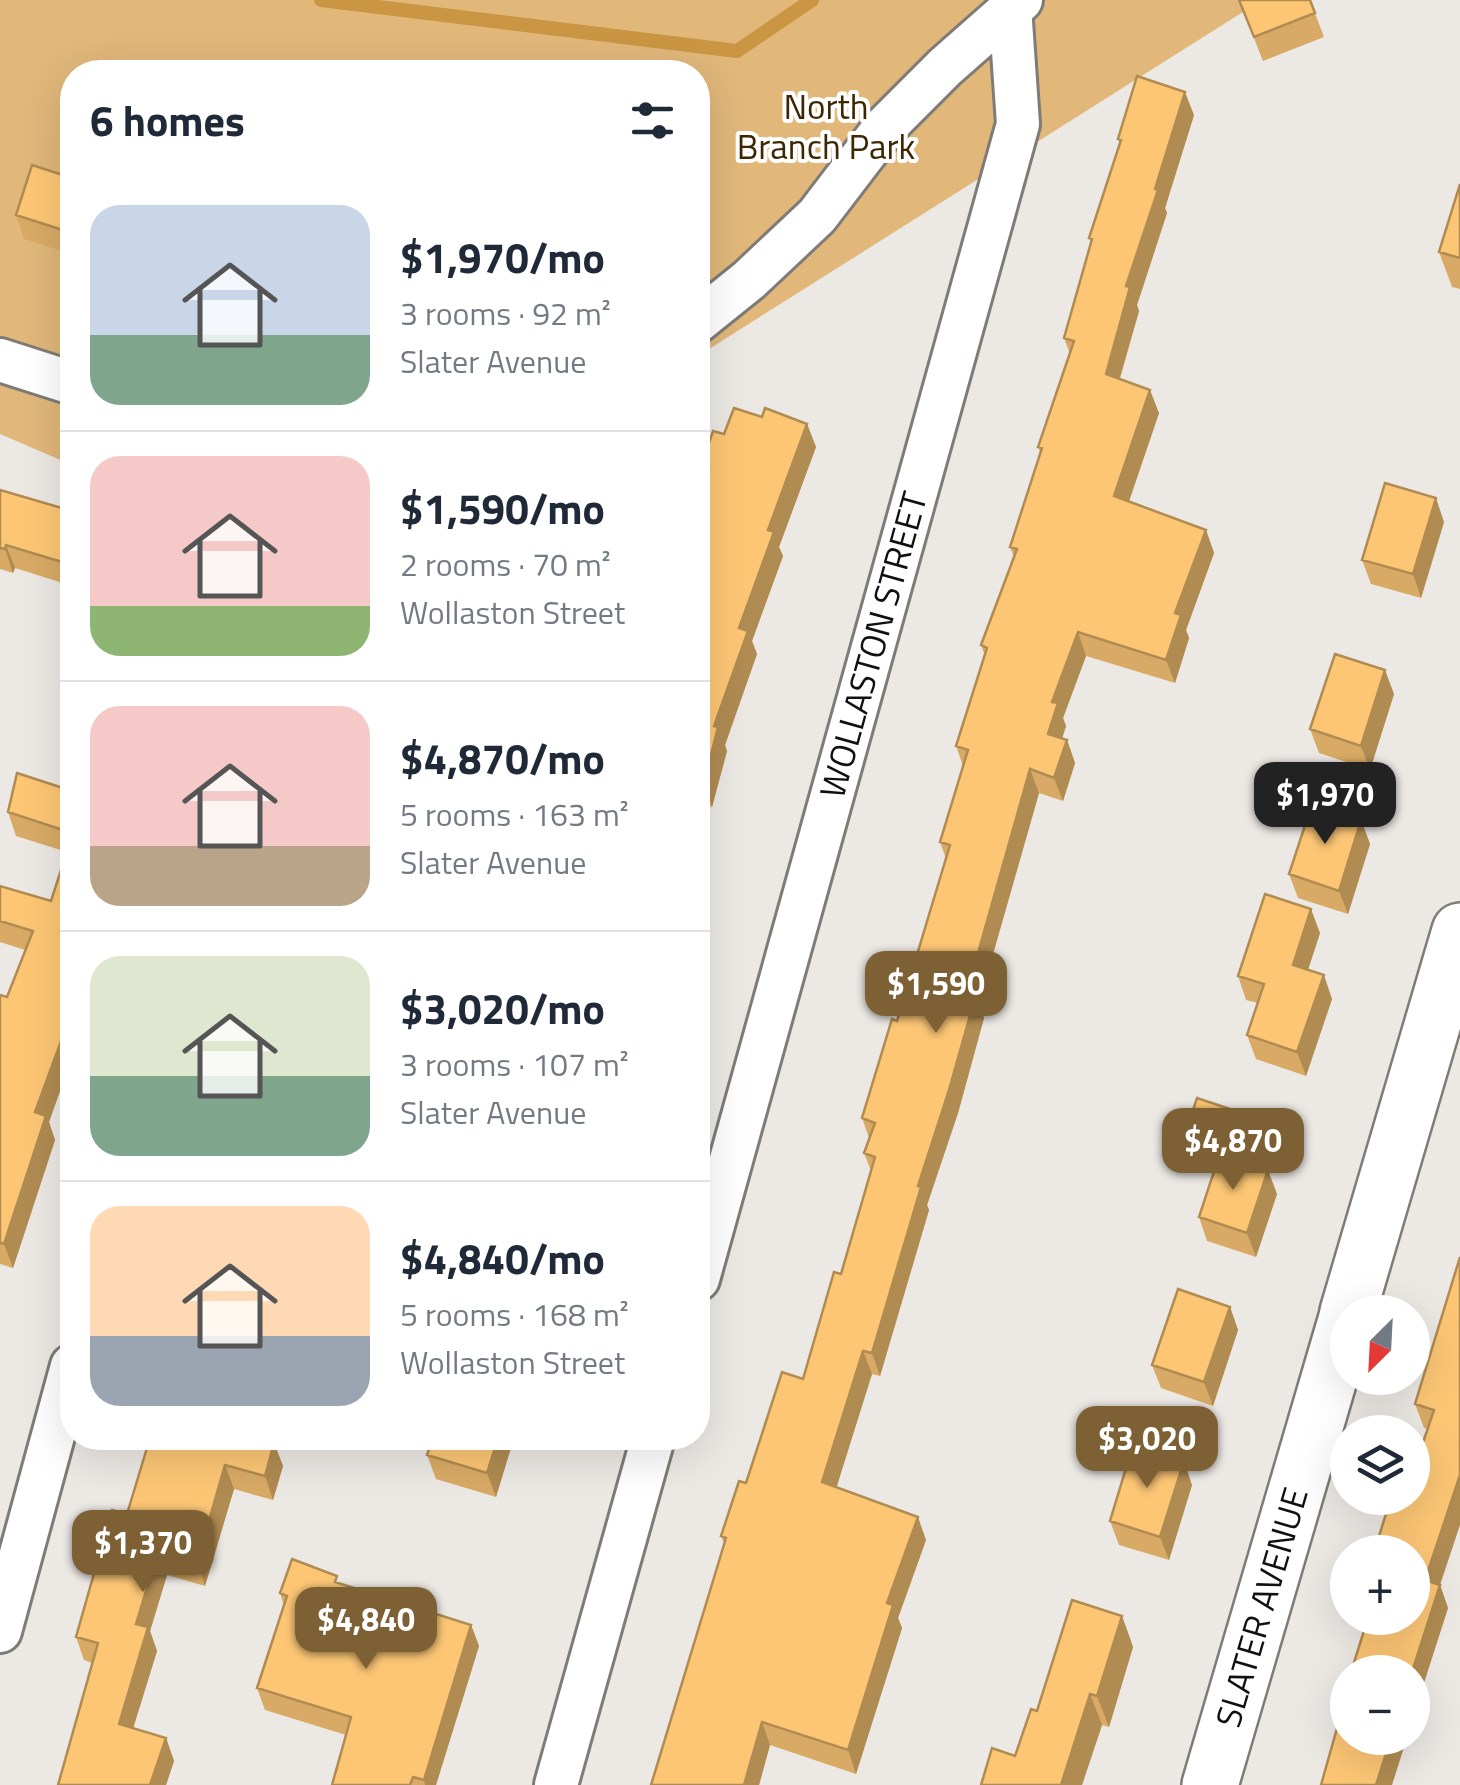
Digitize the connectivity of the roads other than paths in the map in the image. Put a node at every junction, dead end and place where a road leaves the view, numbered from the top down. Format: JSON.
{"nodes":[{"id":1,"x":1016,"y":4,"type":"edge"},
{"id":2,"x":710,"y":311,"type":"edge"},
{"id":3,"x":0,"y":360,"type":"edge"},
{"id":4,"x":60,"y":379,"type":"edge"},
{"id":5,"x":1460,"y":931,"type":"edge"},
{"id":6,"x":710,"y":1236,"type":"edge"},
{"id":7,"x":1353,"y":1295,"type":"edge"},
{"id":8,"x":1330,"y":1375,"type":"edge"},
{"id":9,"x":60,"y":1410,"type":"edge"},
{"id":10,"x":650,"y":1450,"type":"edge"},
{"id":11,"x":0,"y":1631,"type":"edge"},
{"id":12,"x":556,"y":1785,"type":"edge"},
{"id":13,"x":1210,"y":1785,"type":"edge"}],
"edges":[{"from":1,"to":2,"type":"street"},
{"from":1,"to":6,"type":"street","name":"WOLLASTON STREET"},
{"from":3,"to":4,"type":"street"},
{"from":5,"to":7,"type":"street","name":"SLATER AVENUE"},
{"from":8,"to":13,"type":"street","name":"SLATER AVENUE"},
{"from":9,"to":11,"type":"street"},
{"from":10,"to":12,"type":"street"}]}
